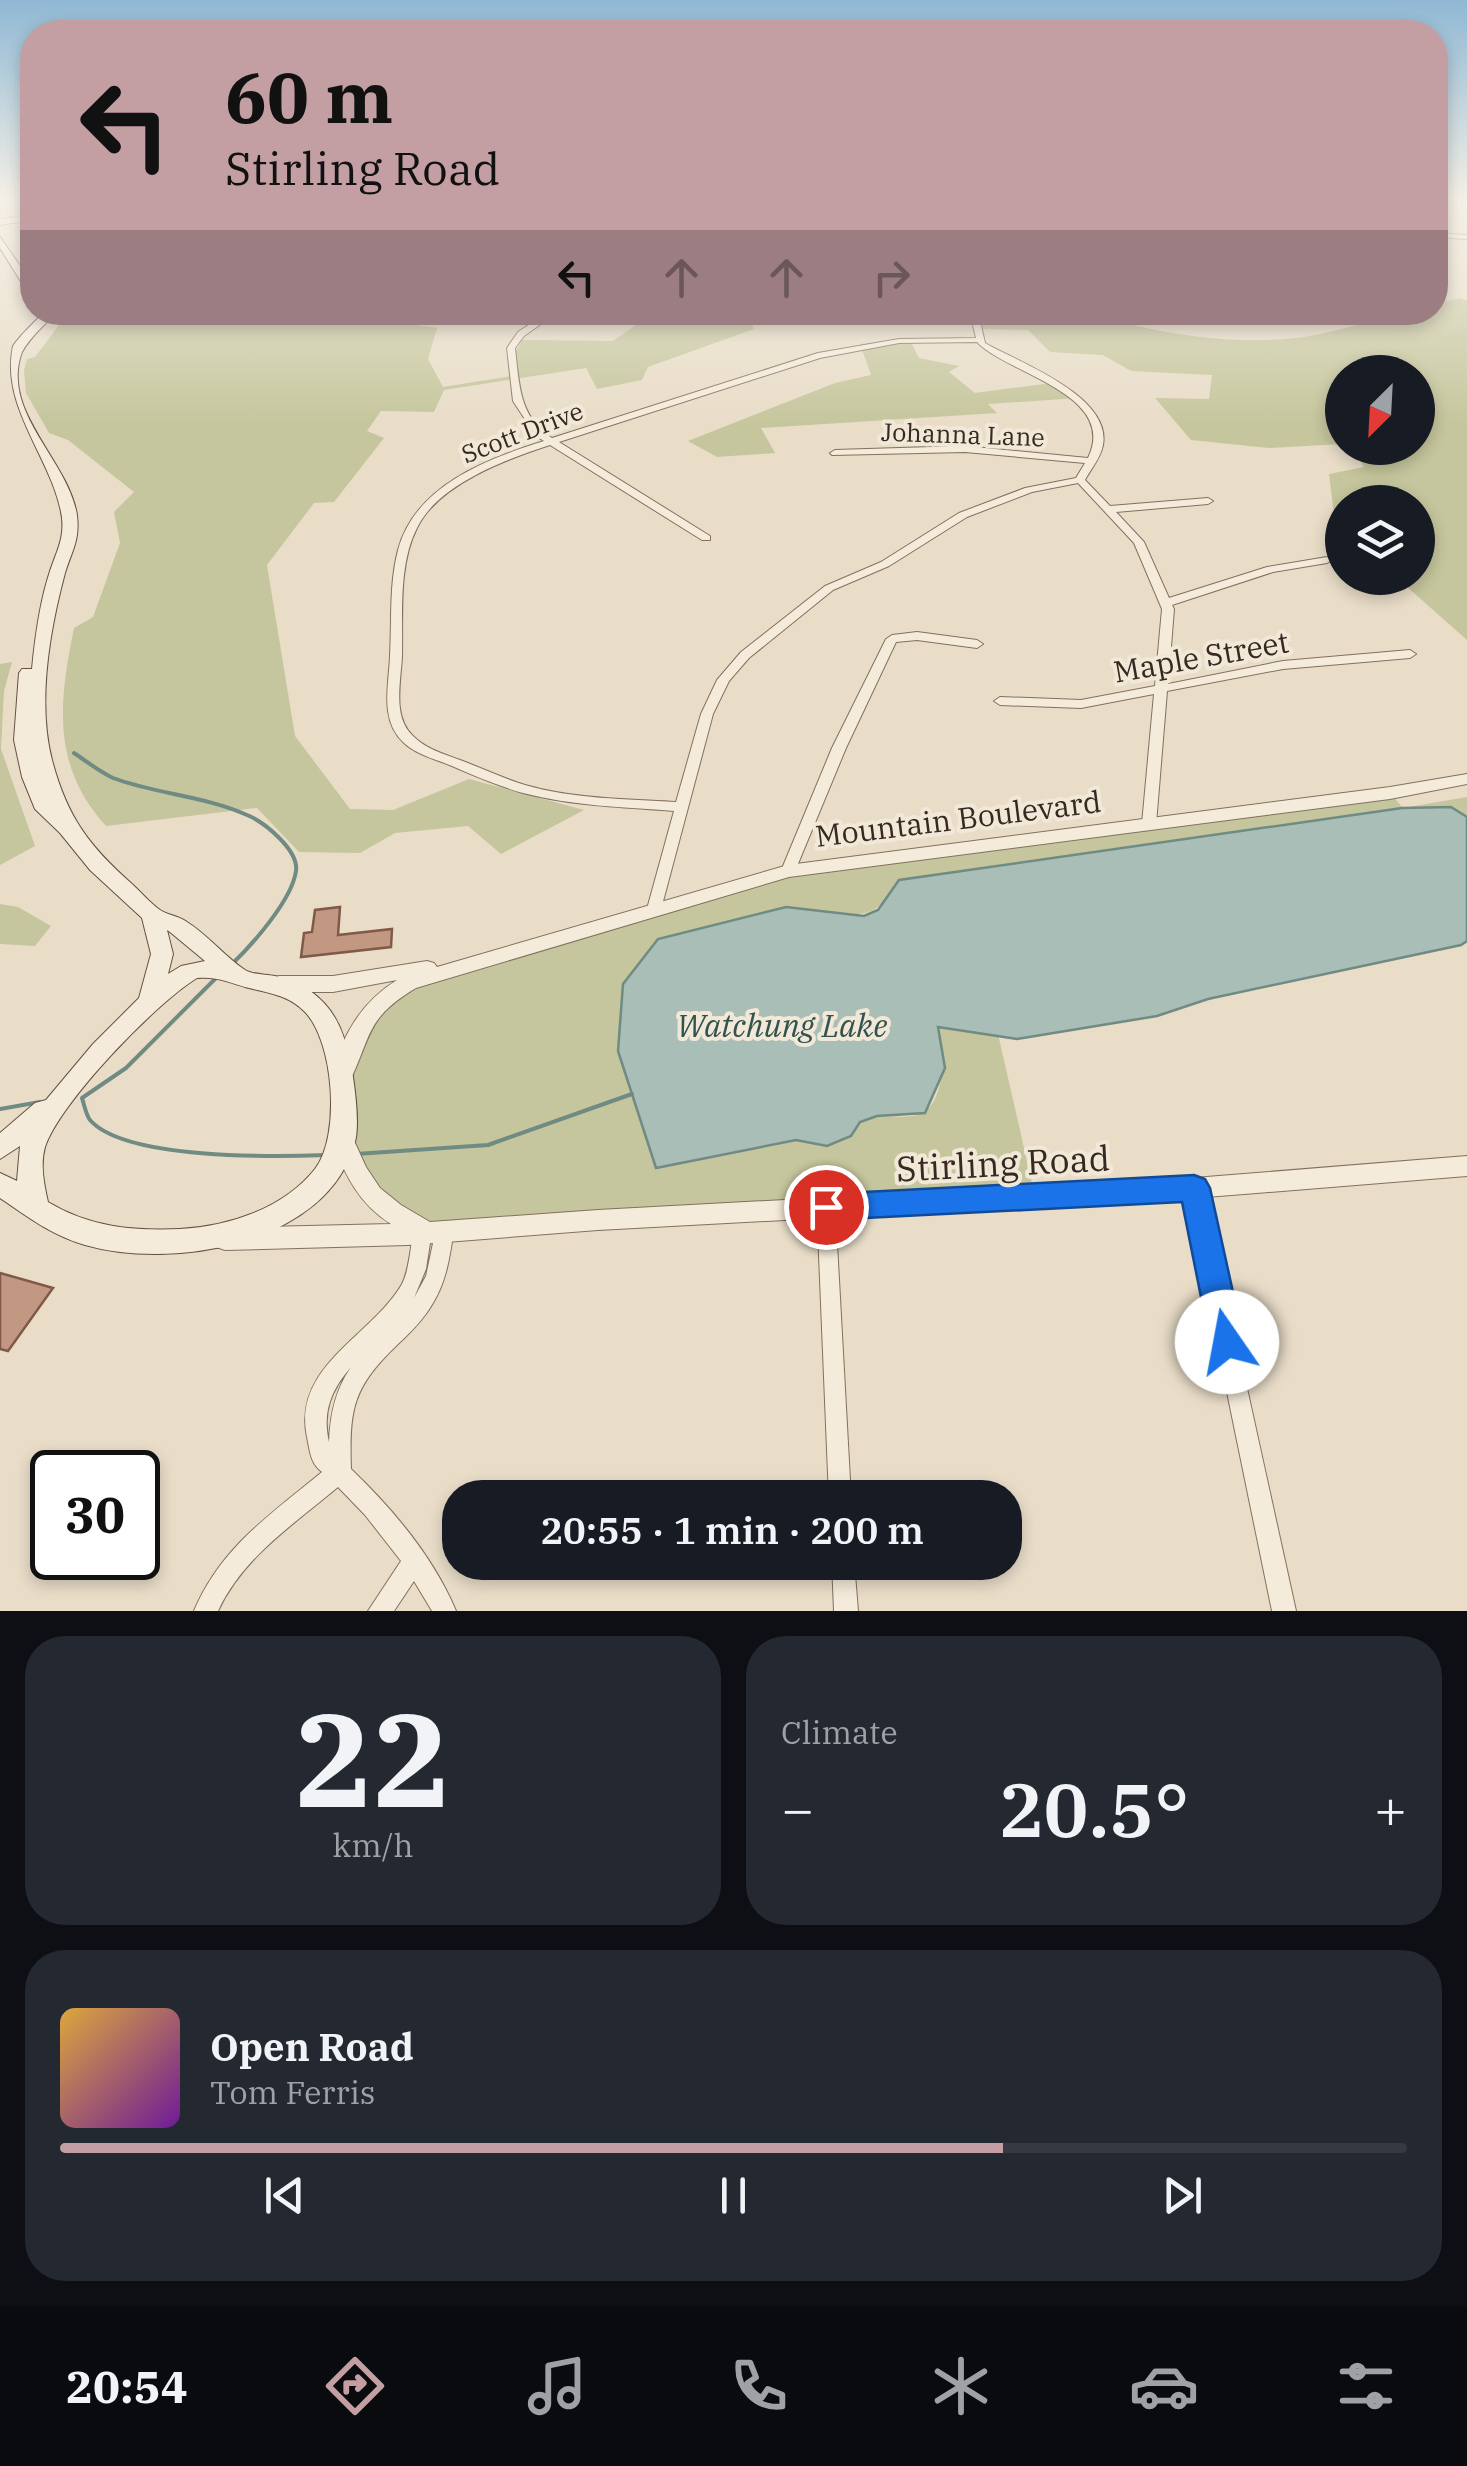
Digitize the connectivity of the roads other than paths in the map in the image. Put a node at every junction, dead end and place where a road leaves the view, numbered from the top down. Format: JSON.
{"nodes":[{"id":1,"x":25,"y":325,"type":"edge"},
{"id":2,"x":38,"y":325,"type":"edge"},
{"id":3,"x":537,"y":325,"type":"edge"},
{"id":4,"x":976,"y":325,"type":"edge"},
{"id":5,"x":979,"y":340,"type":"junction"},
{"id":6,"x":0,"y":364,"type":"edge"},
{"id":7,"x":0,"y":408,"type":"edge"},
{"id":8,"x":548,"y":442,"type":"junction"},
{"id":9,"x":835,"y":453,"type":"dead end"},
{"id":10,"x":1090,"y":461,"type":"junction"},
{"id":11,"x":1080,"y":480,"type":"junction"},
{"id":12,"x":1208,"y":501,"type":"dead end"},
{"id":13,"x":1110,"y":509,"type":"junction"},
{"id":14,"x":706,"y":538,"type":"dead end"},
{"id":15,"x":1325,"y":560,"type":"edge"},
{"id":16,"x":58,"y":570,"type":"junction"},
{"id":17,"x":1166,"y":603,"type":"junction"},
{"id":18,"x":976,"y":644,"type":"dead end"},
{"id":19,"x":1410,"y":654,"type":"dead end"},
{"id":20,"x":1164,"y":686,"type":"junction"},
{"id":21,"x":1000,"y":701,"type":"dead end"},
{"id":22,"x":1467,"y":778,"type":"edge"},
{"id":23,"x":681,"y":807,"type":"junction"},
{"id":24,"x":1150,"y":824,"type":"junction"},
{"id":25,"x":788,"y":871,"type":"junction"},
{"id":26,"x":654,"y":909,"type":"junction"},
{"id":27,"x":152,"y":915,"type":"junction"},
{"id":28,"x":467,"y":963,"type":"junction"},
{"id":29,"x":216,"y":964,"type":"junction"},
{"id":30,"x":275,"y":984,"type":"junction"},
{"id":31,"x":147,"y":1004,"type":"junction"},
{"id":32,"x":342,"y":1076,"type":"junction"},
{"id":33,"x":36,"y":1125,"type":"junction"},
{"id":34,"x":0,"y":1148,"type":"edge"},
{"id":35,"x":343,"y":1158,"type":"junction"},
{"id":36,"x":1466,"y":1168,"type":"edge"},
{"id":37,"x":0,"y":1184,"type":"edge"},
{"id":38,"x":1194,"y":1188,"type":"junction"},
{"id":39,"x":377,"y":1204,"type":"junction"},
{"id":40,"x":826,"y":1207,"type":"junction"},
{"id":41,"x":38,"y":1212,"type":"junction"},
{"id":42,"x":434,"y":1229,"type":"junction"},
{"id":43,"x":360,"y":1235,"type":"junction"},
{"id":44,"x":208,"y":1238,"type":"junction"},
{"id":45,"x":340,"y":1472,"type":"junction"},
{"id":46,"x":839,"y":1480,"type":"edge"},
{"id":47,"x":414,"y":1562,"type":"junction"},
{"id":48,"x":845,"y":1580,"type":"edge"},
{"id":49,"x":206,"y":1611,"type":"edge"},
{"id":50,"x":380,"y":1611,"type":"edge"},
{"id":51,"x":444,"y":1611,"type":"edge"},
{"id":52,"x":846,"y":1611,"type":"edge"},
{"id":53,"x":1284,"y":1611,"type":"edge"}],
"edges":[{"from":1,"to":6,"type":"main road"},
{"from":2,"to":16,"type":"main road"},
{"from":3,"to":8,"type":"street"},
{"from":4,"to":5,"type":"street"},
{"from":5,"to":8,"type":"street","name":"Scott Drive"},
{"from":5,"to":10,"type":"street"},
{"from":7,"to":16,"type":"main road"},
{"from":8,"to":14,"type":"street"},
{"from":8,"to":23,"type":"street","name":"Scott Drive"},
{"from":9,"to":10,"type":"street","name":"Johanna Lane"},
{"from":10,"to":11,"type":"street"},
{"from":11,"to":13,"type":"street"},
{"from":11,"to":23,"type":"street"},
{"from":12,"to":13,"type":"street"},
{"from":13,"to":17,"type":"street"},
{"from":15,"to":17,"type":"street"},
{"from":16,"to":27,"type":"main road"},
{"from":17,"to":20,"type":"street"},
{"from":18,"to":25,"type":"street"},
{"from":19,"to":20,"type":"street","name":"Maple Street"},
{"from":20,"to":21,"type":"street","name":"Maple Street"},
{"from":20,"to":24,"type":"street"},
{"from":22,"to":24,"type":"street","name":"Mountain Boulevard"},
{"from":23,"to":26,"type":"street"},
{"from":24,"to":25,"type":"street","name":"Mountain Boulevard"},
{"from":25,"to":26,"type":"street","name":"Mountain Boulevard"},
{"from":26,"to":28,"type":"street","name":"Mountain Boulevard"},
{"from":27,"to":29,"type":"main road"},
{"from":27,"to":31,"type":"main road"},
{"from":28,"to":30,"type":"street","name":"Mountain Boulevard"},
{"from":28,"to":32,"type":"street","name":"Mountain Boulevard"},
{"from":29,"to":30,"type":"main road"},
{"from":29,"to":31,"type":"main road"},
{"from":30,"to":32,"type":"main road"},
{"from":31,"to":33,"type":"main road"},
{"from":32,"to":35,"type":"main road"},
{"from":33,"to":34,"type":"main road"},
{"from":33,"to":41,"type":"main road"},
{"from":35,"to":39,"type":"street"},
{"from":35,"to":44,"type":"main road"},
{"from":36,"to":38,"type":"street","name":"Stirling Road"},
{"from":37,"to":41,"type":"main road"},
{"from":38,"to":40,"type":"street","name":"Stirling Road"},
{"from":38,"to":53,"type":"street"},
{"from":39,"to":42,"type":"street"},
{"from":39,"to":43,"type":"street"},
{"from":40,"to":42,"type":"street","name":"Stirling Road"},
{"from":40,"to":46,"type":"street"},
{"from":41,"to":44,"type":"main road"},
{"from":42,"to":43,"type":"street","name":"Stirling Road"},
{"from":42,"to":45,"type":"street"},
{"from":43,"to":44,"type":"street","name":"Stirling Road"},
{"from":45,"to":47,"type":"street"},
{"from":45,"to":49,"type":"street"},
{"from":47,"to":50,"type":"street"},
{"from":47,"to":51,"type":"street"},
{"from":48,"to":52,"type":"street"}]}
